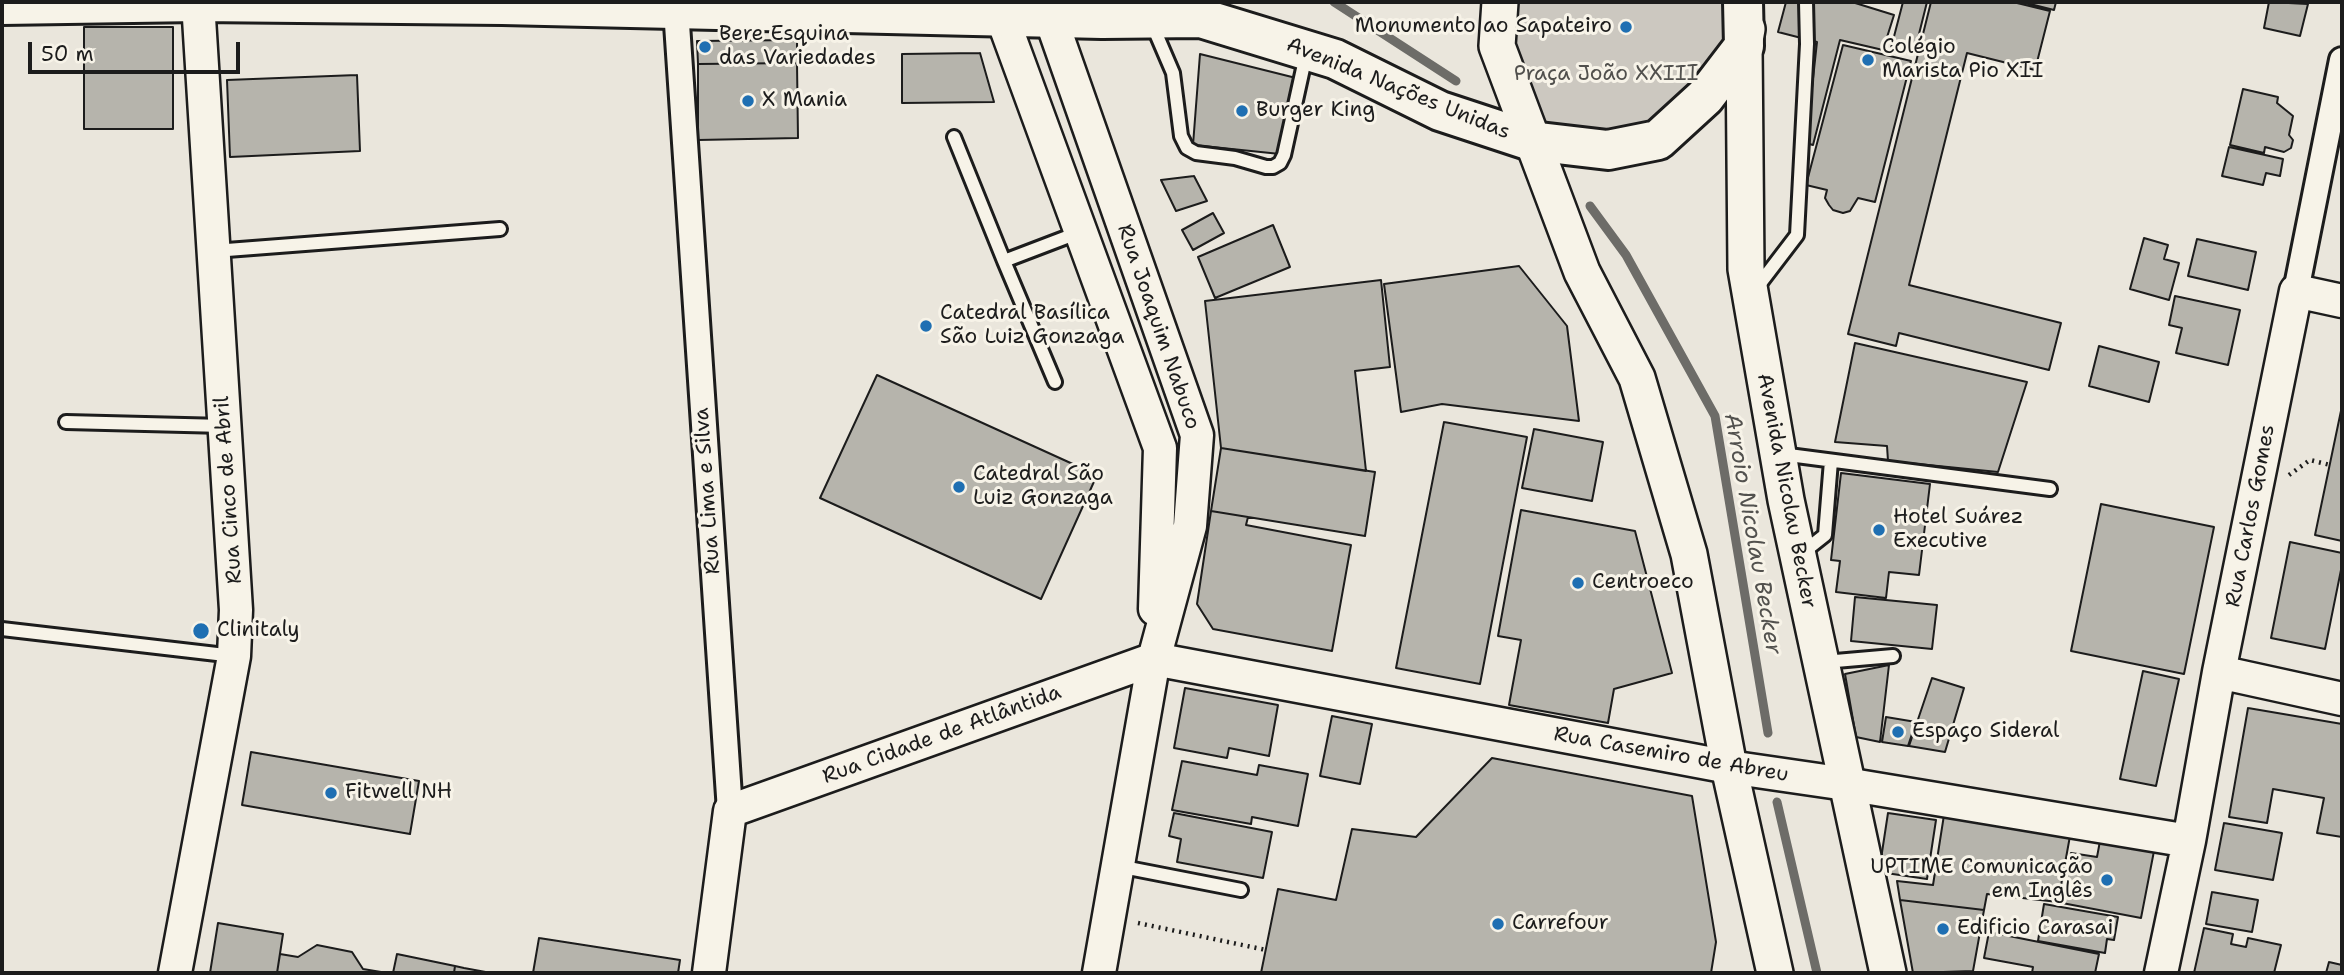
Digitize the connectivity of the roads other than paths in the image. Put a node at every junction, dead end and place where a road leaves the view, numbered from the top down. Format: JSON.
{"nodes":[{"id":1,"x":198,"y":2,"type":"edge"},
{"id":2,"x":1500,"y":2,"type":"edge"},
{"id":3,"x":1743,"y":2,"type":"edge"},
{"id":4,"x":1752,"y":2,"type":"edge"},
{"id":5,"x":1806,"y":2,"type":"edge"},
{"id":6,"x":2,"y":5,"type":"edge"},
{"id":7,"x":676,"y":9,"type":"junction"},
{"id":8,"x":1000,"y":9,"type":"edge"},
{"id":9,"x":1047,"y":10,"type":"edge"},
{"id":10,"x":1149,"y":17,"type":"junction"},
{"id":11,"x":1744,"y":46,"type":"junction"},
{"id":12,"x":1307,"y":50,"type":"junction"},
{"id":13,"x":2342,"y":60,"type":"edge"},
{"id":14,"x":954,"y":137,"type":"dead end"},
{"id":15,"x":1531,"y":141,"type":"junction"},
{"id":16,"x":500,"y":229,"type":"dead end"},
{"id":17,"x":1080,"y":232,"type":"junction"},
{"id":18,"x":214,"y":251,"type":"junction"},
{"id":19,"x":1004,"y":261,"type":"junction"},
{"id":20,"x":2296,"y":292,"type":"junction"},
{"id":21,"x":1750,"y":296,"type":"junction"},
{"id":22,"x":2342,"y":300,"type":"edge"},
{"id":23,"x":1055,"y":382,"type":"dead end"},
{"id":24,"x":66,"y":422,"type":"dead end"},
{"id":25,"x":225,"y":426,"type":"junction"},
{"id":26,"x":1777,"y":454,"type":"junction"},
{"id":27,"x":1831,"y":460,"type":"junction"},
{"id":28,"x":2050,"y":489,"type":"dead end"},
{"id":29,"x":1798,"y":557,"type":"junction"},
{"id":30,"x":2,"y":629,"type":"edge"},
{"id":31,"x":234,"y":656,"type":"junction"},
{"id":32,"x":1894,"y":656,"type":"dead end"},
{"id":33,"x":1154,"y":659,"type":"junction"},
{"id":34,"x":1820,"y":662,"type":"junction"},
{"id":35,"x":2219,"y":673,"type":"junction"},
{"id":36,"x":2342,"y":699,"type":"edge"},
{"id":37,"x":1729,"y":767,"type":"junction"},
{"id":38,"x":1846,"y":784,"type":"junction"},
{"id":39,"x":730,"y":811,"type":"junction"},
{"id":40,"x":2189,"y":841,"type":"junction"},
{"id":41,"x":1118,"y":866,"type":"junction"},
{"id":42,"x":1241,"y":890,"type":"dead end"},
{"id":43,"x":175,"y":973,"type":"edge"},
{"id":44,"x":709,"y":973,"type":"edge"},
{"id":45,"x":1099,"y":973,"type":"edge"},
{"id":46,"x":1775,"y":973,"type":"edge"},
{"id":47,"x":1888,"y":973,"type":"edge"},
{"id":48,"x":2161,"y":973,"type":"edge"}],
"edges":[{"from":1,"to":6,"type":"main road","name":"Avenida Nações Unidas"},
{"from":1,"to":7,"type":"main road","name":"Avenida Nações Unidas"},
{"from":1,"to":18,"type":"street","name":"Rua Cinco de Abril"},
{"from":2,"to":15,"type":"main road"},
{"from":3,"to":11,"type":"main road","name":"Avenida Nicolau Becker"},
{"from":4,"to":11,"type":"main road","name":"Avenida Nações Unidas"},
{"from":5,"to":21,"type":"lane"},
{"from":7,"to":8,"type":"main road","name":"Avenida Nações Unidas"},
{"from":7,"to":39,"type":"street","name":"Rua Lima e Silva"},
{"from":8,"to":9,"type":"main road","name":"Avenida Nações Unidas"},
{"from":8,"to":17,"type":"street","name":"Rua Joaquim Nabuco"},
{"from":9,"to":10,"type":"main road","name":"Avenida Nações Unidas"},
{"from":9,"to":33,"type":"street","name":"Rua Joaquim Nabuco"},
{"from":10,"to":12,"type":"main road","name":"Avenida Nações Unidas"},
{"from":10,"to":12,"type":"lane"},
{"from":11,"to":15,"type":"main road","name":"Avenida Nações Unidas"},
{"from":11,"to":21,"type":"main road","name":"Avenida Nicolau Becker"},
{"from":12,"to":15,"type":"main road","name":"Avenida Nações Unidas"},
{"from":13,"to":20,"type":"street","name":"Rua Carlos Gomes"},
{"from":14,"to":19,"type":"lane"},
{"from":15,"to":37,"type":"main road"},
{"from":16,"to":18,"type":"lane"},
{"from":17,"to":19,"type":"lane"},
{"from":17,"to":33,"type":"street","name":"Rua Joaquim Nabuco"},
{"from":18,"to":25,"type":"street","name":"Rua Cinco de Abril"},
{"from":19,"to":23,"type":"lane"},
{"from":20,"to":22,"type":"street"},
{"from":20,"to":35,"type":"street","name":"Rua Carlos Gomes"},
{"from":21,"to":26,"type":"main road","name":"Avenida Nicolau Becker"},
{"from":24,"to":25,"type":"lane"},
{"from":25,"to":31,"type":"street","name":"Rua Cinco de Abril"},
{"from":26,"to":27,"type":"lane"},
{"from":26,"to":29,"type":"main road","name":"Avenida Nicolau Becker"},
{"from":27,"to":28,"type":"lane"},
{"from":27,"to":29,"type":"lane"},
{"from":29,"to":34,"type":"main road","name":"Avenida Nicolau Becker"},
{"from":30,"to":31,"type":"lane"},
{"from":31,"to":43,"type":"street","name":"Rua Cinco de Abril"},
{"from":32,"to":34,"type":"lane"},
{"from":33,"to":37,"type":"street","name":"Rua Casemiro de Abreu"},
{"from":33,"to":39,"type":"street","name":"Rua Cidade de Atlântida"},
{"from":33,"to":41,"type":"street","name":"Rua Joaquim Nabuco"},
{"from":34,"to":38,"type":"main road","name":"Avenida Nicolau Becker"},
{"from":35,"to":36,"type":"street"},
{"from":35,"to":40,"type":"street","name":"Rua Carlos Gomes"},
{"from":37,"to":38,"type":"street","name":"Rua Casemiro de Abreu"},
{"from":37,"to":46,"type":"main road"},
{"from":38,"to":40,"type":"street","name":"Rua Casemiro de Abreu"},
{"from":38,"to":47,"type":"main road","name":"Avenida Nicolau Becker"},
{"from":39,"to":44,"type":"street","name":"Rua Lima e Silva"},
{"from":40,"to":48,"type":"street","name":"Rua Carlos Gomes"},
{"from":41,"to":42,"type":"lane"},
{"from":41,"to":45,"type":"street","name":"Rua Joaquim Nabuco"}]}
